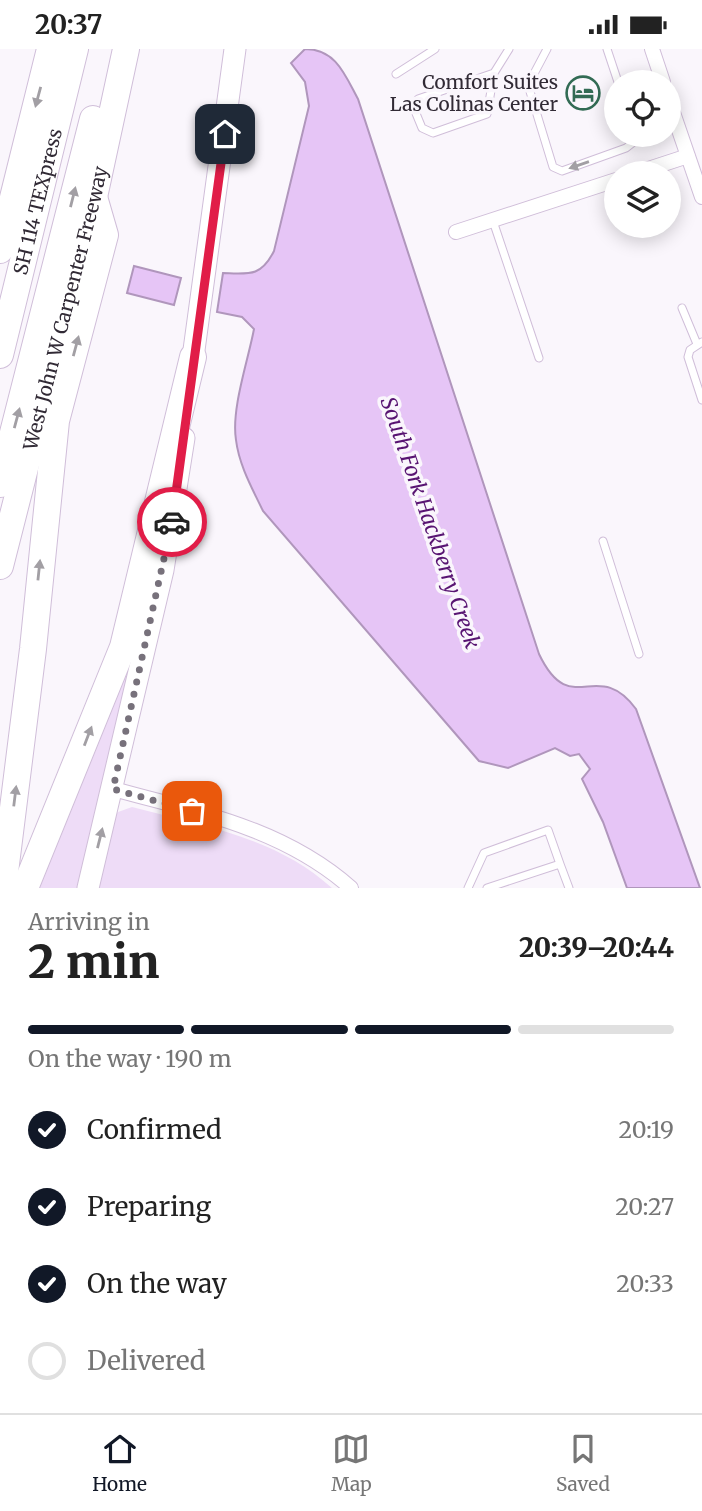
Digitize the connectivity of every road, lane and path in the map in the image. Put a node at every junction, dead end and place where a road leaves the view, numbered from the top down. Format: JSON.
{"nodes":[{"id":1,"x":50,"y":49,"type":"edge"},
{"id":2,"x":75,"y":49,"type":"edge"},
{"id":3,"x":111,"y":49,"type":"edge"},
{"id":4,"x":126,"y":49,"type":"edge"},
{"id":5,"x":235,"y":49,"type":"edge"},
{"id":6,"x":246,"y":49,"type":"edge"},
{"id":7,"x":435,"y":49,"type":"edge"},
{"id":8,"x":509,"y":49,"type":"edge"},
{"id":9,"x":547,"y":49,"type":"edge"},
{"id":10,"x":607,"y":49,"type":"edge"},
{"id":11,"x":652,"y":49,"type":"edge"},
{"id":12,"x":614,"y":70,"type":"edge"},
{"id":13,"x":659,"y":70,"type":"edge"},
{"id":14,"x":494,"y":73,"type":"junction"},
{"id":15,"x":396,"y":74,"type":"dead end"},
{"id":16,"x":232,"y":83,"type":"junction"},
{"id":17,"x":681,"y":136,"type":"edge"},
{"id":18,"x":25,"y":145,"type":"junction"},
{"id":19,"x":627,"y":147,"type":"edge"},
{"id":20,"x":688,"y":156,"type":"junction"},
{"id":21,"x":673,"y":161,"type":"edge"},
{"id":22,"x":604,"y":184,"type":"edge"},
{"id":23,"x":0,"y":185,"type":"edge"},
{"id":24,"x":94,"y":197,"type":"junction"},
{"id":25,"x":702,"y":197,"type":"edge"},
{"id":26,"x":492,"y":221,"type":"junction"},
{"id":27,"x":456,"y":232,"type":"dead end"},
{"id":28,"x":0,"y":250,"type":"edge"},
{"id":29,"x":682,"y":308,"type":"dead end"},
{"id":30,"x":699,"y":343,"type":"edge"},
{"id":31,"x":0,"y":355,"type":"edge"},
{"id":32,"x":193,"y":357,"type":"junction"},
{"id":33,"x":539,"y":358,"type":"dead end"},
{"id":34,"x":702,"y":400,"type":"edge"},
{"id":35,"x":0,"y":484,"type":"edge"},
{"id":36,"x":603,"y":541,"type":"dead end"},
{"id":37,"x":0,"y":566,"type":"edge"},
{"id":38,"x":639,"y":654,"type":"dead end"},
{"id":39,"x":113,"y":789,"type":"junction"},
{"id":40,"x":560,"y":865,"type":"junction"},
{"id":41,"x":30,"y":878,"type":"edge"},
{"id":42,"x":3,"y":888,"type":"edge"},
{"id":43,"x":88,"y":888,"type":"edge"},
{"id":44,"x":351,"y":888,"type":"edge"},
{"id":45,"x":467,"y":888,"type":"edge"},
{"id":46,"x":487,"y":888,"type":"edge"},
{"id":47,"x":569,"y":888,"type":"edge"}],
"edges":[{"from":1,"to":18,"type":"highway","one_way":true},
{"from":2,"to":31,"type":"highway","name":"SH 114 TEXpress"},
{"from":35,"to":3,"type":"highway","name":"SH 114 TEXpress","one_way":true},
{"from":4,"to":24,"type":"highway","name":"West John W Carpenter Freeway"},
{"from":5,"to":16,"type":"main road"},
{"from":6,"to":16,"type":"main road"},
{"from":7,"to":15,"type":"lane"},
{"from":8,"to":14,"type":"lane"},
{"from":19,"to":9,"type":"lane","one_way":true},
{"from":10,"to":12,"type":"lane"},
{"from":11,"to":13,"type":"street"},
{"from":14,"to":14,"type":"lane"},
{"from":16,"to":32,"type":"main road"},
{"from":17,"to":20,"type":"street"},
{"from":18,"to":23,"type":"highway"},
{"from":18,"to":28,"type":"highway"},
{"from":20,"to":21,"type":"street"},
{"from":20,"to":25,"type":"street"},
{"from":22,"to":26,"type":"street"},
{"from":24,"to":37,"type":"highway","name":"West John W Carpenter Freeway"},
{"from":42,"to":24,"type":"highway","one_way":true},
{"from":26,"to":27,"type":"street"},
{"from":26,"to":33,"type":"lane"},
{"from":29,"to":30,"type":"lane"},
{"from":30,"to":34,"type":"lane"},
{"from":32,"to":39,"type":"main road"},
{"from":41,"to":32,"type":"highway","one_way":true},
{"from":36,"to":38,"type":"lane"},
{"from":43,"to":39,"type":"main road","one_way":true},
{"from":39,"to":44,"type":"street"},
{"from":40,"to":45,"type":"lane"},
{"from":40,"to":46,"type":"lane"},
{"from":40,"to":47,"type":"lane"}]}
